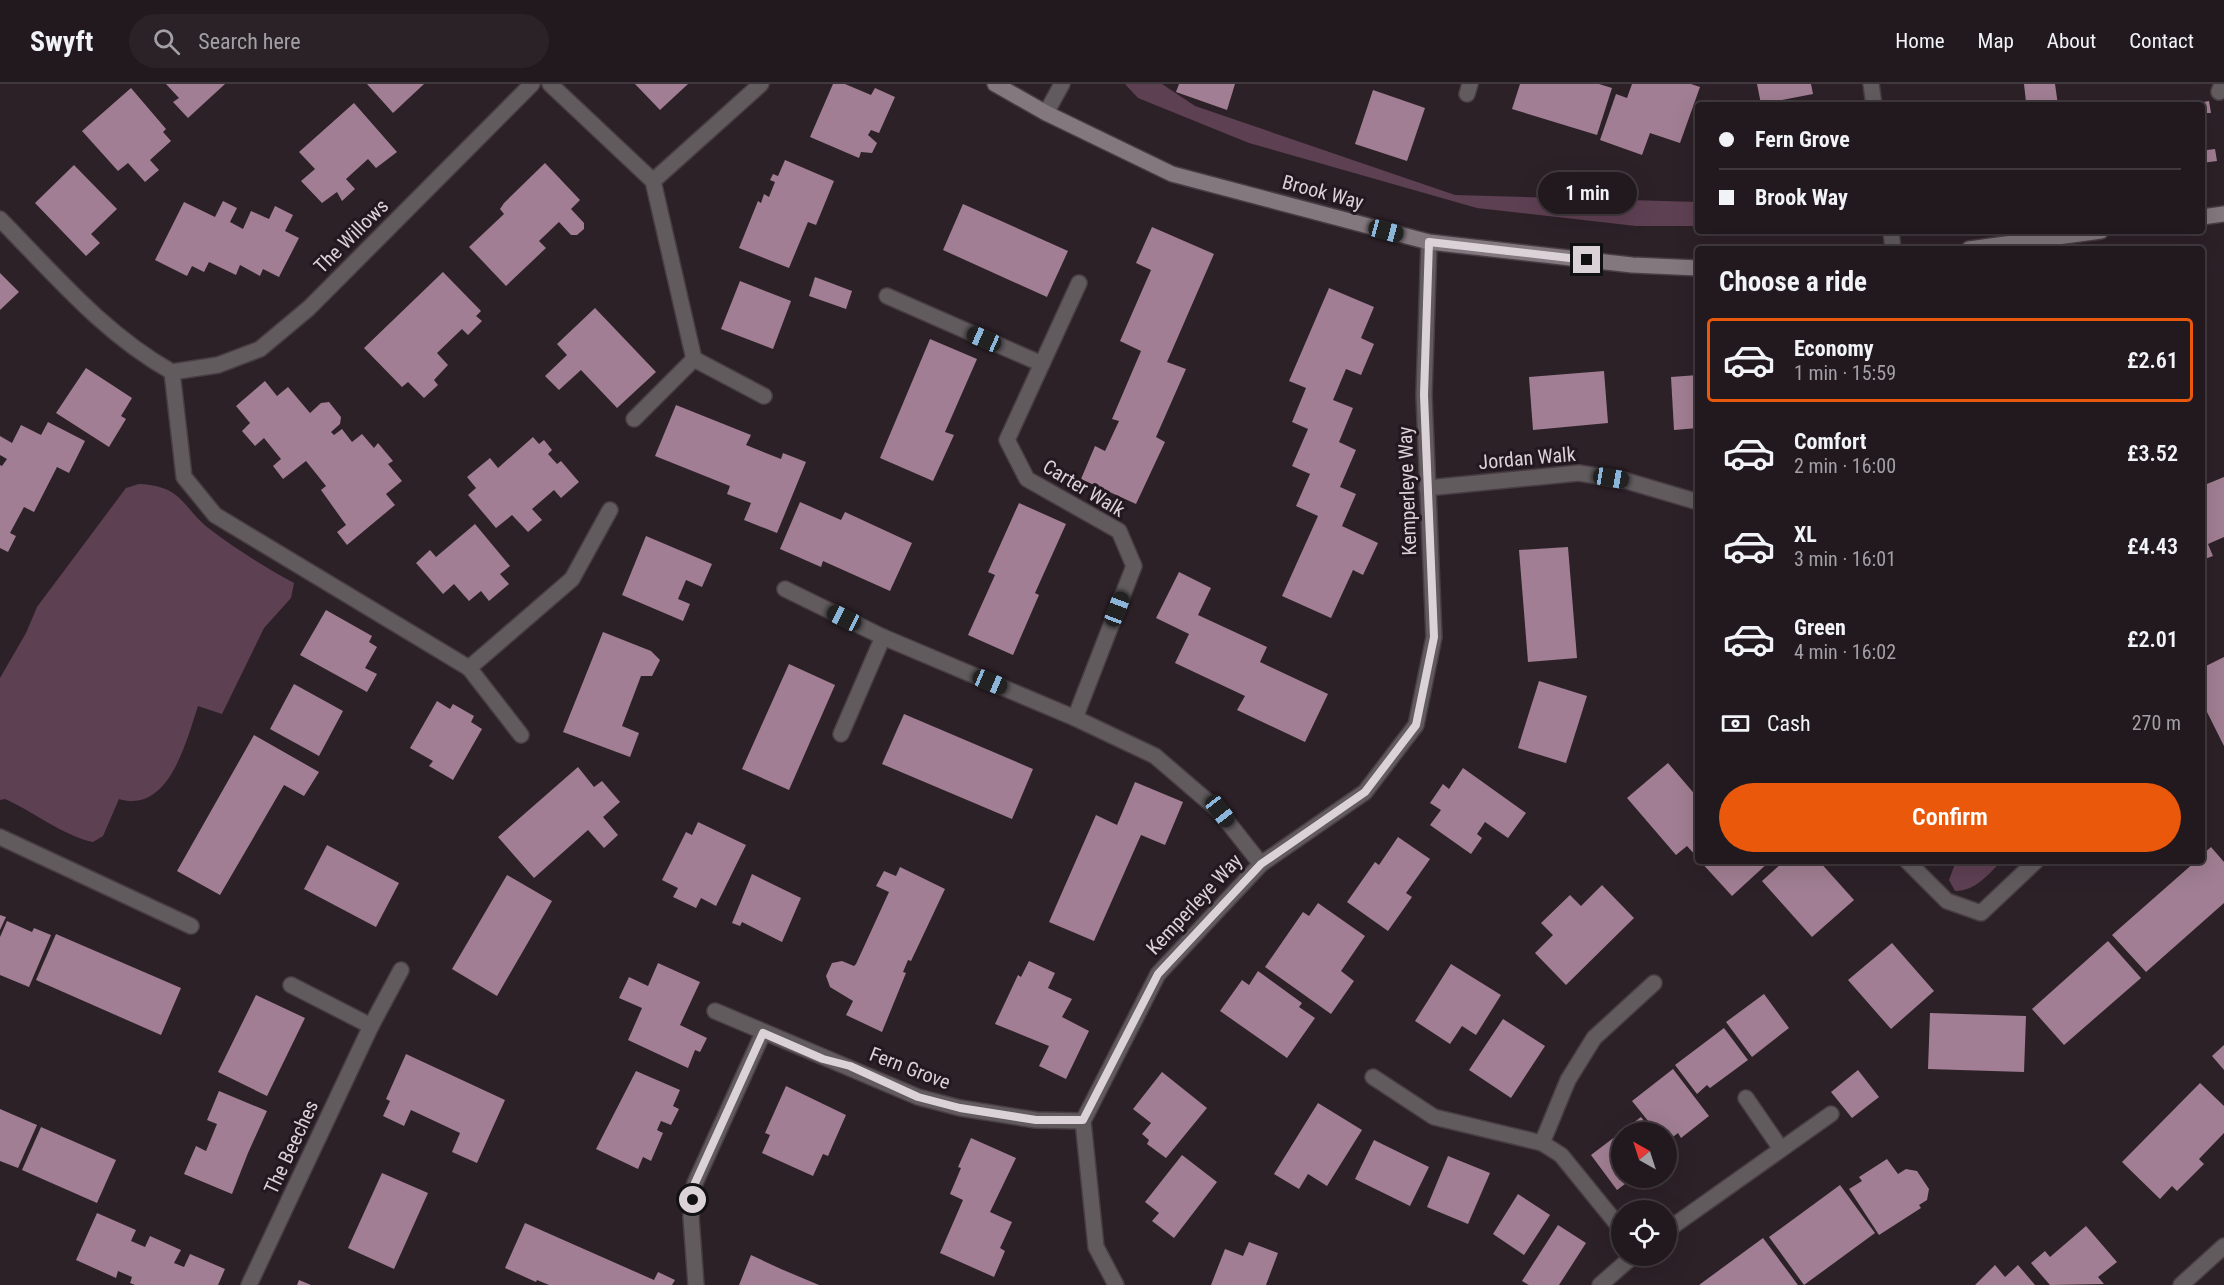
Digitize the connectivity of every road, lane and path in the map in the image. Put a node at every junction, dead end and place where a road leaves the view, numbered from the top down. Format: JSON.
{"nodes":[{"id":1,"x":532,"y":84,"type":"edge"},
{"id":2,"x":549,"y":84,"type":"edge"},
{"id":3,"x":761,"y":84,"type":"edge"},
{"id":4,"x":994,"y":84,"type":"edge"},
{"id":5,"x":1062,"y":84,"type":"edge"},
{"id":6,"x":1871,"y":84,"type":"edge"},
{"id":7,"x":1874,"y":102,"type":"edge"},
{"id":8,"x":1046,"y":112,"type":"junction"},
{"id":9,"x":653,"y":181,"type":"junction"},
{"id":10,"x":2224,"y":214,"type":"edge"},
{"id":11,"x":2205,"y":217,"type":"edge"},
{"id":12,"x":0,"y":219,"type":"edge"},
{"id":13,"x":2079,"y":234,"type":"edge"},
{"id":14,"x":1429,"y":242,"type":"junction"},
{"id":15,"x":1991,"y":246,"type":"edge"},
{"id":16,"x":1695,"y":268,"type":"edge"},
{"id":17,"x":1079,"y":283,"type":"dead end"},
{"id":18,"x":887,"y":296,"type":"dead end"},
{"id":19,"x":694,"y":359,"type":"junction"},
{"id":20,"x":1042,"y":364,"type":"junction"},
{"id":21,"x":172,"y":372,"type":"junction"},
{"id":22,"x":764,"y":396,"type":"dead end"},
{"id":23,"x":634,"y":419,"type":"dead end"},
{"id":24,"x":1427,"y":488,"type":"junction"},
{"id":25,"x":1695,"y":501,"type":"edge"},
{"id":26,"x":610,"y":510,"type":"dead end"},
{"id":27,"x":785,"y":589,"type":"dead end"},
{"id":28,"x":883,"y":637,"type":"junction"},
{"id":29,"x":470,"y":668,"type":"junction"},
{"id":30,"x":1076,"y":718,"type":"junction"},
{"id":31,"x":841,"y":734,"type":"dead end"},
{"id":32,"x":521,"y":735,"type":"dead end"},
{"id":33,"x":0,"y":837,"type":"edge"},
{"id":34,"x":1261,"y":864,"type":"junction"},
{"id":35,"x":1910,"y":864,"type":"edge"},
{"id":36,"x":2033,"y":864,"type":"edge"},
{"id":37,"x":191,"y":926,"type":"dead end"},
{"id":38,"x":401,"y":970,"type":"dead end"},
{"id":39,"x":1654,"y":982,"type":"dead end"},
{"id":40,"x":291,"y":985,"type":"dead end"},
{"id":41,"x":715,"y":1011,"type":"dead end"},
{"id":42,"x":371,"y":1026,"type":"junction"},
{"id":43,"x":763,"y":1033,"type":"junction"},
{"id":44,"x":1373,"y":1077,"type":"dead end"},
{"id":45,"x":1746,"y":1098,"type":"dead end"},
{"id":46,"x":1831,"y":1114,"type":"dead end"},
{"id":47,"x":1083,"y":1120,"type":"junction"},
{"id":48,"x":1542,"y":1143,"type":"junction"},
{"id":49,"x":1781,"y":1149,"type":"junction"},
{"id":50,"x":1611,"y":1216,"type":"edge"},
{"id":51,"x":1677,"y":1223,"type":"edge"},
{"id":52,"x":2224,"y":1246,"type":"edge"},
{"id":53,"x":1622,"y":1266,"type":"edge"},
{"id":54,"x":249,"y":1285,"type":"edge"},
{"id":55,"x":696,"y":1285,"type":"edge"},
{"id":56,"x":1116,"y":1285,"type":"edge"},
{"id":57,"x":1600,"y":1285,"type":"edge"},
{"id":58,"x":2181,"y":1285,"type":"edge"}],
"edges":[{"from":1,"to":21,"type":"street","name":"The Willows"},
{"from":2,"to":9,"type":"street"},
{"from":3,"to":9,"type":"street"},
{"from":4,"to":8,"type":"street","name":"Brook Way"},
{"from":5,"to":8,"type":"street"},
{"from":6,"to":7,"type":"street"},
{"from":8,"to":14,"type":"street","name":"Brook Way"},
{"from":9,"to":19,"type":"street"},
{"from":10,"to":11,"type":"street"},
{"from":12,"to":21,"type":"street"},
{"from":13,"to":15,"type":"street"},
{"from":14,"to":16,"type":"street","name":"Brook Way"},
{"from":14,"to":24,"type":"street","name":"Kemperleye Way"},
{"from":17,"to":20,"type":"street","name":"Carter Walk"},
{"from":18,"to":20,"type":"street"},
{"from":19,"to":22,"type":"street"},
{"from":19,"to":23,"type":"street"},
{"from":20,"to":30,"type":"street","name":"Carter Walk"},
{"from":21,"to":29,"type":"street"},
{"from":24,"to":25,"type":"street","name":"Jordan Walk"},
{"from":24,"to":34,"type":"street","name":"Kemperleye Way"},
{"from":26,"to":29,"type":"street"},
{"from":27,"to":28,"type":"street"},
{"from":28,"to":30,"type":"street"},
{"from":28,"to":31,"type":"street"},
{"from":29,"to":32,"type":"street"},
{"from":30,"to":34,"type":"street"},
{"from":33,"to":37,"type":"street"},
{"from":34,"to":47,"type":"street","name":"Kemperleye Way"},
{"from":35,"to":36,"type":"street"},
{"from":38,"to":42,"type":"street","name":"The Beeches"},
{"from":39,"to":48,"type":"street"},
{"from":40,"to":42,"type":"street"},
{"from":41,"to":43,"type":"street","name":"Fern Grove"},
{"from":42,"to":54,"type":"street","name":"The Beeches"},
{"from":43,"to":47,"type":"street","name":"Fern Grove"},
{"from":43,"to":55,"type":"street"},
{"from":44,"to":48,"type":"street"},
{"from":45,"to":49,"type":"street"},
{"from":46,"to":49,"type":"street"},
{"from":47,"to":56,"type":"street"},
{"from":48,"to":50,"type":"street"},
{"from":49,"to":51,"type":"street"},
{"from":52,"to":58,"type":"street"},
{"from":53,"to":57,"type":"street"}]}
